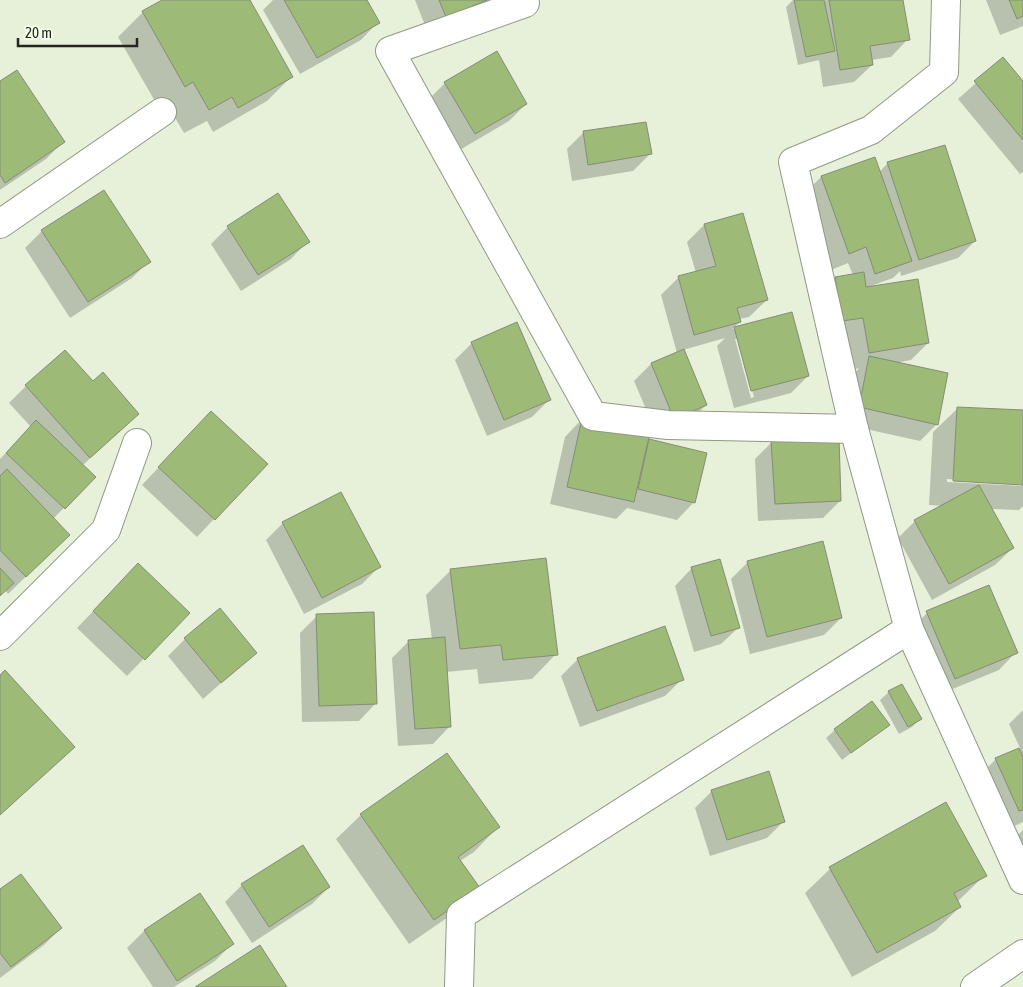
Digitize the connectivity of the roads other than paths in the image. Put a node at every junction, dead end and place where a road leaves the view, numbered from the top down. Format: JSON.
{"nodes":[{"id":1,"x":524,"y":0,"type":"edge"},
{"id":2,"x":946,"y":0,"type":"edge"},
{"id":3,"x":162,"y":112,"type":"dead end"},
{"id":4,"x":0,"y":224,"type":"edge"},
{"id":5,"x":854,"y":429,"type":"junction"},
{"id":6,"x":137,"y":443,"type":"dead end"},
{"id":7,"x":909,"y":628,"type":"junction"},
{"id":8,"x":0,"y":636,"type":"edge"},
{"id":9,"x":1023,"y":880,"type":"edge"},
{"id":10,"x":1023,"y":954,"type":"edge"},
{"id":11,"x":459,"y":987,"type":"edge"},
{"id":12,"x":976,"y":987,"type":"edge"}],
"edges":[{"from":1,"to":5,"type":"street"},
{"from":2,"to":5,"type":"street"},
{"from":3,"to":4,"type":"street"},
{"from":5,"to":7,"type":"street"},
{"from":6,"to":8,"type":"street"},
{"from":7,"to":9,"type":"street"},
{"from":7,"to":11,"type":"street"},
{"from":10,"to":12,"type":"street"}]}
